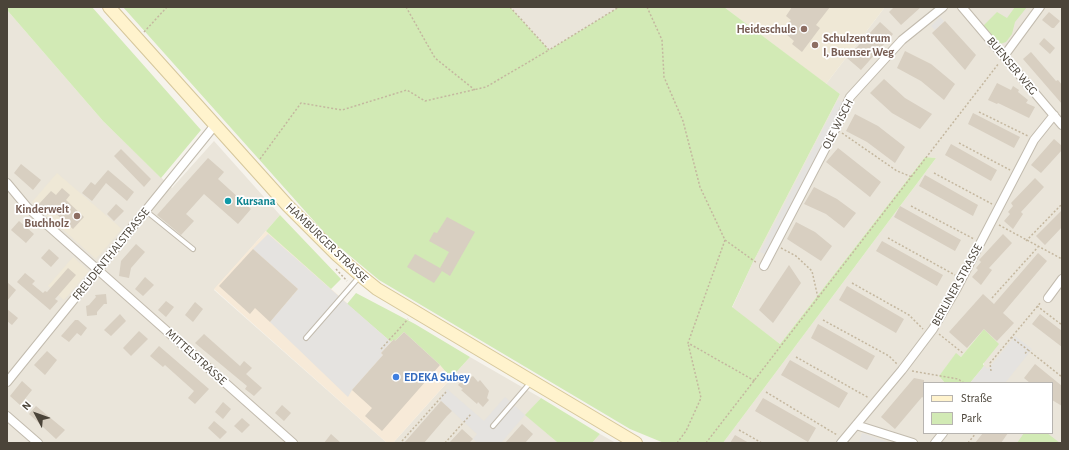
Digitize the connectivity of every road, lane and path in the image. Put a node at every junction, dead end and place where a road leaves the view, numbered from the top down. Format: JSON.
{"nodes":[{"id":1,"x":109,"y":7,"type":"edge"},
{"id":2,"x":167,"y":7,"type":"edge"},
{"id":3,"x":406,"y":7,"type":"edge"},
{"id":4,"x":510,"y":7,"type":"edge"},
{"id":5,"x":619,"y":7,"type":"edge"},
{"id":6,"x":647,"y":7,"type":"edge"},
{"id":7,"x":943,"y":7,"type":"edge"},
{"id":8,"x":962,"y":7,"type":"edge"},
{"id":9,"x":1040,"y":7,"type":"edge"},
{"id":10,"x":137,"y":39,"type":"junction"},
{"id":11,"x":549,"y":50,"type":"junction"},
{"id":12,"x":1004,"y":56,"type":"junction"},
{"id":13,"x":475,"y":90,"type":"junction"},
{"id":14,"x":979,"y":112,"type":"dead end"},
{"id":15,"x":1054,"y":115,"type":"junction"},
{"id":16,"x":215,"y":125,"type":"junction"},
{"id":17,"x":1062,"y":125,"type":"edge"},
{"id":18,"x":836,"y":128,"type":"junction"},
{"id":19,"x":1034,"y":140,"type":"junction"},
{"id":20,"x":959,"y":143,"type":"dead end"},
{"id":21,"x":260,"y":159,"type":"dead end"},
{"id":22,"x":934,"y":173,"type":"dead end"},
{"id":23,"x":1016,"y":174,"type":"junction"},
{"id":24,"x":912,"y":177,"type":"junction"},
{"id":25,"x":7,"y":183,"type":"edge"},
{"id":26,"x":1062,"y":204,"type":"edge"},
{"id":27,"x":911,"y":206,"type":"dead end"},
{"id":28,"x":999,"y":208,"type":"junction"},
{"id":29,"x":146,"y":211,"type":"junction"},
{"id":30,"x":992,"y":221,"type":"junction"},
{"id":31,"x":888,"y":238,"type":"dead end"},
{"id":32,"x":724,"y":240,"type":"junction"},
{"id":33,"x":1026,"y":241,"type":"junction"},
{"id":34,"x":981,"y":243,"type":"junction"},
{"id":35,"x":776,"y":246,"type":"junction"},
{"id":36,"x":1038,"y":247,"type":"junction"},
{"id":37,"x":193,"y":249,"type":"dead end"},
{"id":38,"x":1062,"y":259,"type":"edge"},
{"id":39,"x":764,"y":266,"type":"joint"},
{"id":40,"x":336,"y":269,"type":"dead end"},
{"id":41,"x":99,"y":270,"type":"junction"},
{"id":42,"x":360,"y":276,"type":"junction"},
{"id":43,"x":962,"y":279,"type":"junction"},
{"id":44,"x":1062,"y":279,"type":"edge"},
{"id":45,"x":852,"y":283,"type":"dead end"},
{"id":46,"x":352,"y":286,"type":"junction"},
{"id":47,"x":992,"y":298,"type":"dead end"},
{"id":48,"x":1048,"y":298,"type":"joint"},
{"id":49,"x":818,"y":299,"type":"junction"},
{"id":50,"x":1036,"y":305,"type":"junction"},
{"id":51,"x":414,"y":310,"type":"junction"},
{"id":52,"x":824,"y":320,"type":"dead end"},
{"id":53,"x":1062,"y":326,"type":"edge"},
{"id":54,"x":931,"y":331,"type":"junction"},
{"id":55,"x":1011,"y":337,"type":"junction"},
{"id":56,"x":306,"y":338,"type":"dead end"},
{"id":57,"x":688,"y":343,"type":"junction"},
{"id":58,"x":381,"y":349,"type":"dead end"},
{"id":59,"x":1028,"y":350,"type":"junction"},
{"id":60,"x":964,"y":354,"type":"dead end"},
{"id":61,"x":1024,"y":355,"type":"dead end"},
{"id":62,"x":796,"y":357,"type":"dead end"},
{"id":63,"x":902,"y":370,"type":"junction"},
{"id":64,"x":991,"y":371,"type":"dead end"},
{"id":65,"x":1062,"y":377,"type":"edge"},
{"id":66,"x":531,"y":381,"type":"junction"},
{"id":67,"x":754,"y":381,"type":"junction"},
{"id":68,"x":7,"y":382,"type":"edge"},
{"id":69,"x":962,"y":382,"type":"edge"},
{"id":70,"x":446,"y":392,"type":"dead end"},
{"id":71,"x":766,"y":392,"type":"dead end"},
{"id":72,"x":876,"y":402,"type":"junction"},
{"id":73,"x":471,"y":414,"type":"dead end"},
{"id":74,"x":7,"y":416,"type":"edge"},
{"id":75,"x":856,"y":425,"type":"junction"},
{"id":76,"x":493,"y":426,"type":"dead end"},
{"id":77,"x":739,"y":430,"type":"dead end"},
{"id":78,"x":942,"y":434,"type":"edge"},
{"id":79,"x":975,"y":434,"type":"edge"},
{"id":80,"x":402,"y":441,"type":"dead end"},
{"id":81,"x":842,"y":441,"type":"edge"},
{"id":82,"x":38,"y":443,"type":"edge"},
{"id":83,"x":293,"y":443,"type":"edge"},
{"id":84,"x":445,"y":443,"type":"edge"},
{"id":85,"x":636,"y":443,"type":"edge"},
{"id":86,"x":677,"y":443,"type":"edge"},
{"id":87,"x":706,"y":443,"type":"edge"},
{"id":88,"x":762,"y":443,"type":"edge"},
{"id":89,"x":913,"y":443,"type":"edge"},
{"id":90,"x":935,"y":443,"type":"edge"},
{"id":91,"x":968,"y":443,"type":"edge"}],
"edges":[{"from":1,"to":10,"type":"main road","name":"HAMBURGER STRASSE"},
{"from":2,"to":10,"type":"path"},
{"from":3,"to":13,"type":"path"},
{"from":4,"to":11,"type":"path"},
{"from":5,"to":11,"type":"path"},
{"from":6,"to":32,"type":"path"},
{"from":7,"to":18,"type":"street","name":"OLE WISCH"},
{"from":8,"to":12,"type":"street","name":"BUENSER WEG"},
{"from":9,"to":12,"type":"street"},
{"from":10,"to":16,"type":"main road","name":"HAMBURGER STRASSE"},
{"from":11,"to":13,"type":"path"},
{"from":12,"to":15,"type":"street","name":"BUENSER WEG"},
{"from":12,"to":24,"type":"path"},
{"from":13,"to":21,"type":"path"},
{"from":14,"to":19,"type":"path"},
{"from":15,"to":17,"type":"street","name":"BUENSER WEG"},
{"from":15,"to":19,"type":"street","name":"BERLINER STRASSE"},
{"from":16,"to":29,"type":"street","name":"FREUDENTHALSTRASSE"},
{"from":16,"to":42,"type":"main road","name":"HAMBURGER STRASSE"},
{"from":18,"to":24,"type":"path"},
{"from":18,"to":35,"type":"street","name":"OLE WISCH"},
{"from":19,"to":23,"type":"street","name":"BERLINER STRASSE"},
{"from":20,"to":23,"type":"path"},
{"from":22,"to":28,"type":"path"},
{"from":23,"to":28,"type":"street","name":"BERLINER STRASSE"},
{"from":24,"to":49,"type":"path"},
{"from":25,"to":41,"type":"street","name":"MITTELSTRASSE"},
{"from":26,"to":33,"type":"path"},
{"from":27,"to":34,"type":"path"},
{"from":28,"to":30,"type":"street","name":"BERLINER STRASSE"},
{"from":29,"to":37,"type":"lane"},
{"from":29,"to":41,"type":"street","name":"FREUDENTHALSTRASSE"},
{"from":30,"to":33,"type":"path"},
{"from":30,"to":34,"type":"street","name":"BERLINER STRASSE"},
{"from":31,"to":43,"type":"path"},
{"from":32,"to":39,"type":"path"},
{"from":32,"to":57,"type":"path"},
{"from":33,"to":36,"type":"path"},
{"from":34,"to":43,"type":"street","name":"BERLINER STRASSE"},
{"from":35,"to":39,"type":"street","name":"OLE WISCH"},
{"from":35,"to":49,"type":"path"},
{"from":36,"to":38,"type":"path"},
{"from":36,"to":47,"type":"path"},
{"from":40,"to":46,"type":"path"},
{"from":41,"to":68,"type":"street","name":"FREUDENTHALSTRASSE"},
{"from":41,"to":83,"type":"street","name":"MITTELSTRASSE"},
{"from":42,"to":46,"type":"lane"},
{"from":42,"to":51,"type":"main road","name":"HAMBURGER STRASSE"},
{"from":43,"to":54,"type":"street","name":"BERLINER STRASSE"},
{"from":44,"to":48,"type":"street"},
{"from":45,"to":54,"type":"path"},
{"from":46,"to":56,"type":"lane"},
{"from":48,"to":50,"type":"path"},
{"from":49,"to":67,"type":"path"},
{"from":50,"to":53,"type":"path"},
{"from":50,"to":55,"type":"path"},
{"from":51,"to":58,"type":"path"},
{"from":51,"to":66,"type":"main road","name":"HAMBURGER STRASSE"},
{"from":52,"to":63,"type":"path"},
{"from":54,"to":60,"type":"path"},
{"from":54,"to":63,"type":"street","name":"BERLINER STRASSE"},
{"from":55,"to":59,"type":"path"},
{"from":55,"to":64,"type":"path"},
{"from":57,"to":67,"type":"path"},
{"from":57,"to":86,"type":"path"},
{"from":59,"to":61,"type":"path"},
{"from":59,"to":65,"type":"path"},
{"from":62,"to":72,"type":"path"},
{"from":63,"to":69,"type":"path"},
{"from":63,"to":72,"type":"street","name":"BERLINER STRASSE"},
{"from":66,"to":76,"type":"lane"},
{"from":66,"to":85,"type":"main road","name":"HAMBURGER STRASSE"},
{"from":67,"to":87,"type":"path"},
{"from":70,"to":80,"type":"path"},
{"from":71,"to":81,"type":"path"},
{"from":72,"to":75,"type":"street","name":"BERLINER STRASSE"},
{"from":73,"to":84,"type":"path"},
{"from":74,"to":82,"type":"street"},
{"from":75,"to":81,"type":"street","name":"BERLINER STRASSE"},
{"from":75,"to":89,"type":"street"},
{"from":77,"to":88,"type":"path"},
{"from":78,"to":90,"type":"street"},
{"from":79,"to":91,"type":"path"}]}
